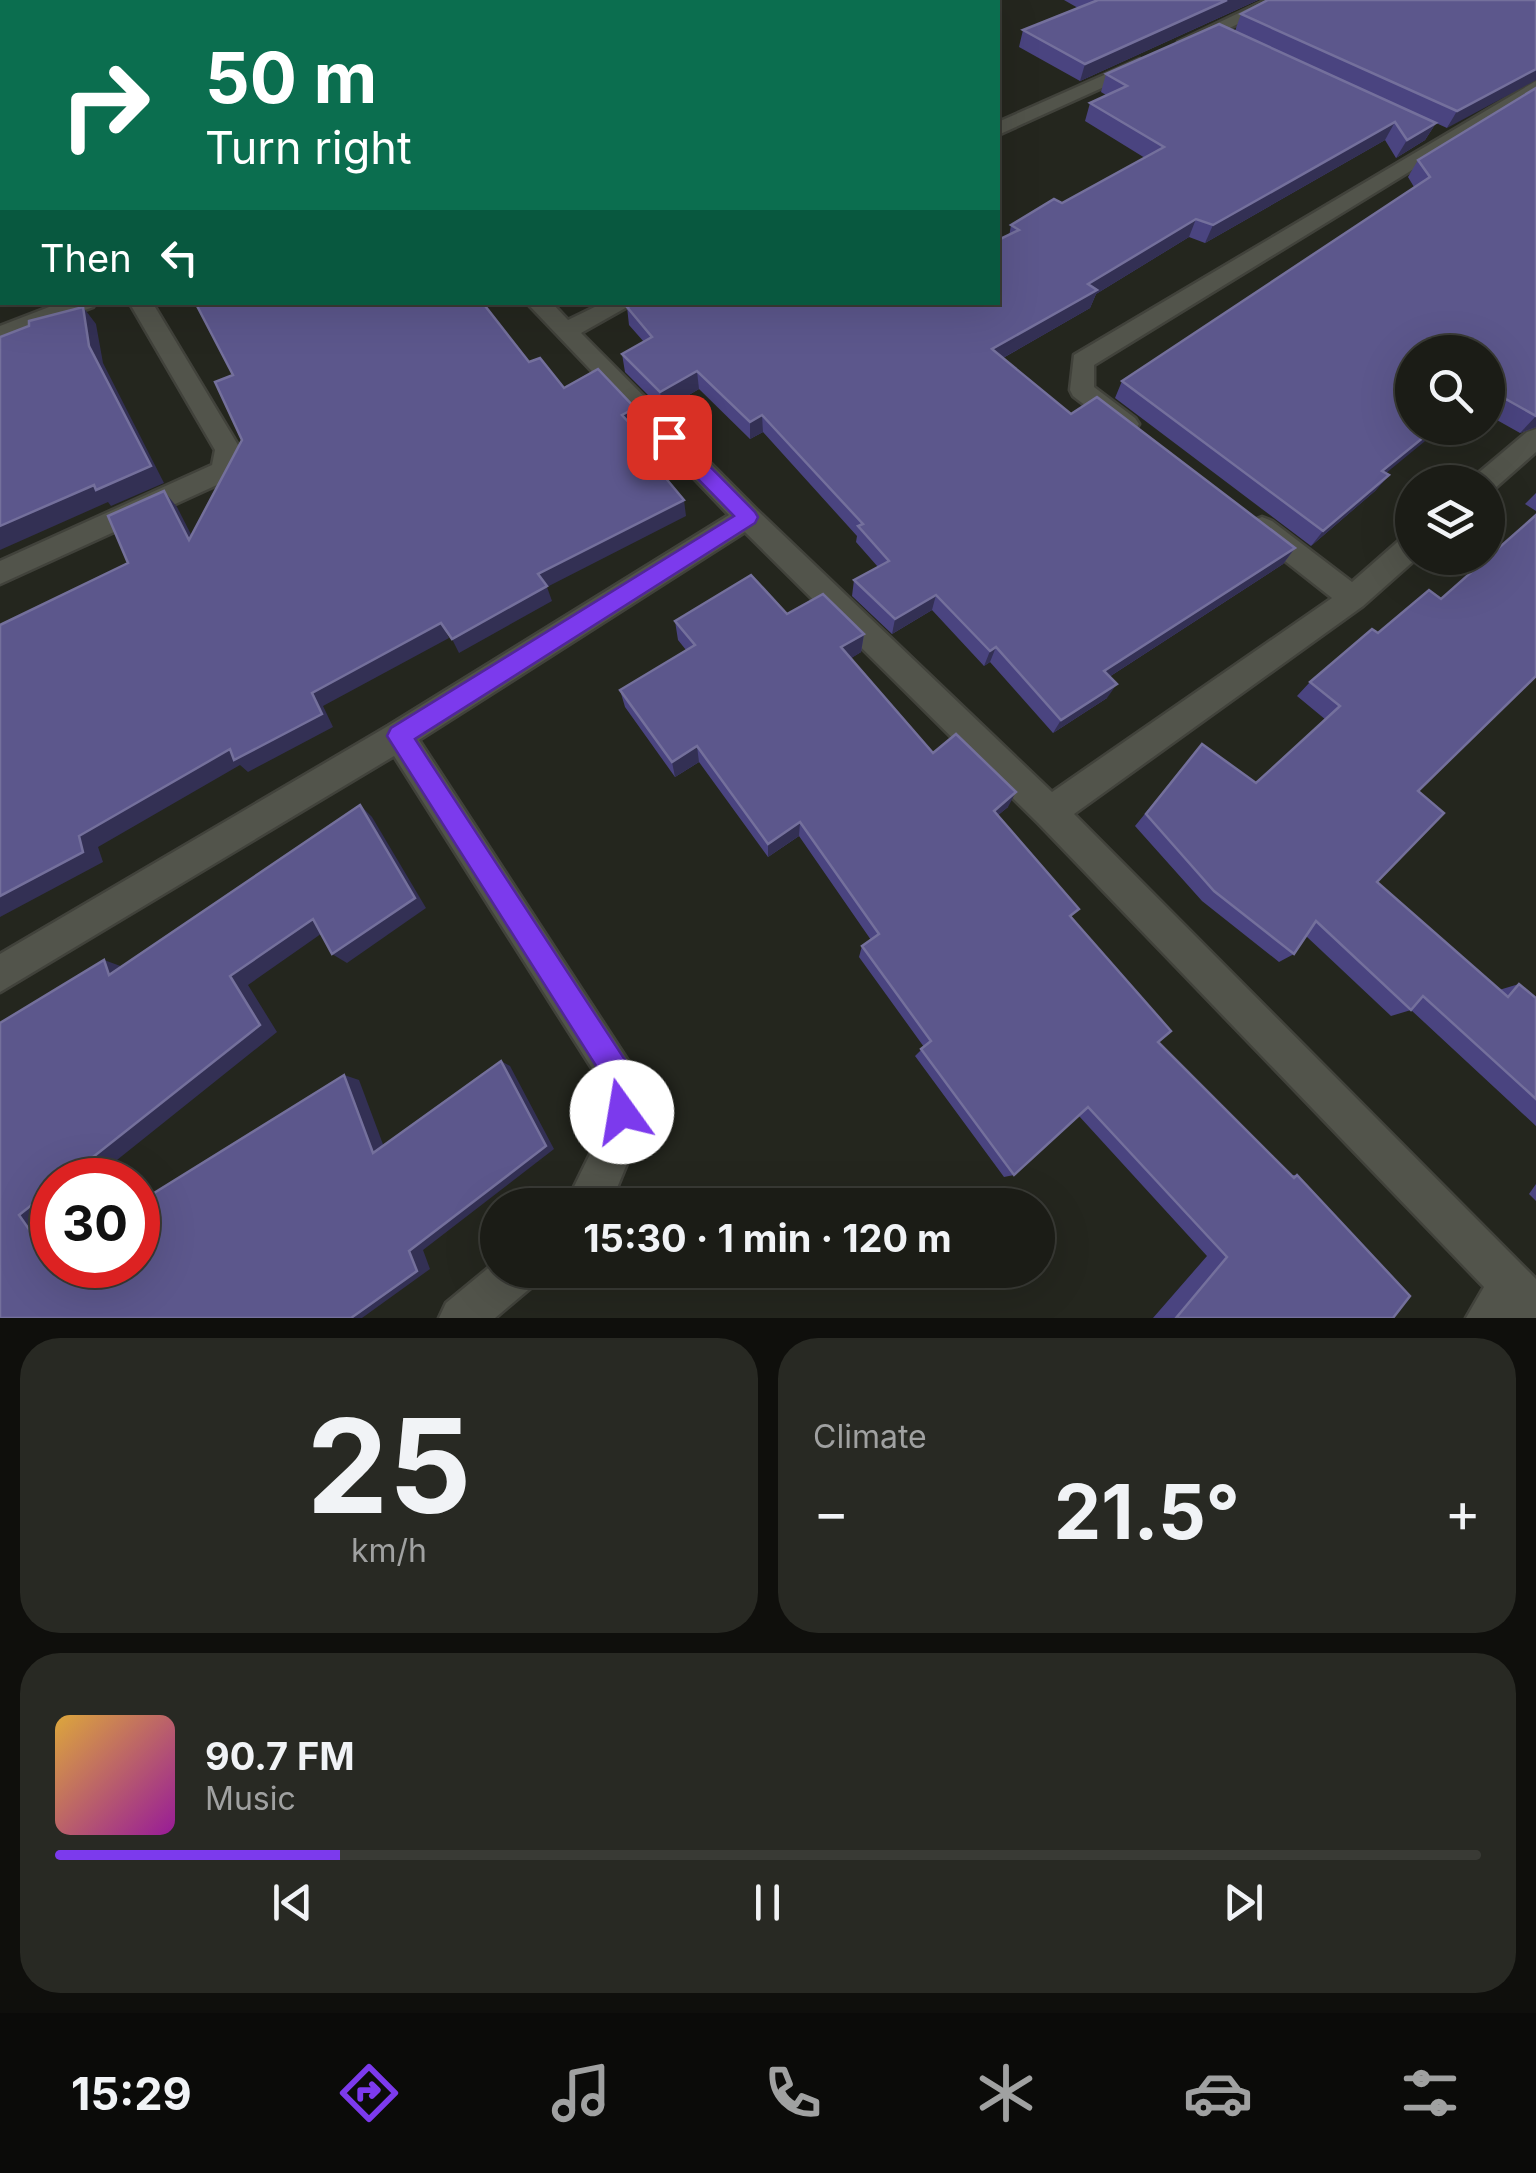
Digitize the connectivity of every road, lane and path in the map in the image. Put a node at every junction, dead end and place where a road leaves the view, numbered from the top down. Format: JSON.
{"nodes":[{"id":1,"x":1279,"y":0,"type":"edge"},
{"id":2,"x":1536,"y":86,"type":"edge"},
{"id":3,"x":1000,"y":128,"type":"edge"},
{"id":4,"x":77,"y":305,"type":"edge"},
{"id":5,"x":142,"y":305,"type":"edge"},
{"id":6,"x":540,"y":305,"type":"edge"},
{"id":7,"x":619,"y":305,"type":"edge"},
{"id":8,"x":565,"y":331,"type":"junction"},
{"id":9,"x":0,"y":334,"type":"edge"},
{"id":10,"x":1142,"y":436,"type":"edge"},
{"id":11,"x":1536,"y":438,"type":"edge"},
{"id":12,"x":1505,"y":465,"type":"edge"},
{"id":13,"x":748,"y":517,"type":"junction"},
{"id":14,"x":1248,"y":517,"type":"edge"},
{"id":15,"x":1395,"y":561,"type":"edge"},
{"id":16,"x":0,"y":573,"type":"edge"},
{"id":17,"x":1353,"y":598,"type":"junction"},
{"id":18,"x":399,"y":736,"type":"junction"},
{"id":19,"x":1050,"y":812,"type":"junction"},
{"id":20,"x":0,"y":974,"type":"edge"},
{"id":21,"x":599,"y":1188,"type":"edge"},
{"id":22,"x":497,"y":1288,"type":"edge"},
{"id":23,"x":1512,"y":1305,"type":"edge"},
{"id":24,"x":460,"y":1318,"type":"edge"}],
"edges":[{"from":1,"to":3,"type":"street"},
{"from":2,"to":10,"type":"street"},
{"from":4,"to":9,"type":"street"},
{"from":5,"to":16,"type":"street"},
{"from":6,"to":8,"type":"street"},
{"from":7,"to":8,"type":"street"},
{"from":8,"to":13,"type":"street"},
{"from":11,"to":12,"type":"street"},
{"from":13,"to":18,"type":"street"},
{"from":13,"to":19,"type":"street"},
{"from":14,"to":17,"type":"street"},
{"from":15,"to":17,"type":"street"},
{"from":17,"to":19,"type":"street"},
{"from":18,"to":20,"type":"street"},
{"from":18,"to":21,"type":"street"},
{"from":19,"to":23,"type":"street"},
{"from":22,"to":24,"type":"street"}]}
